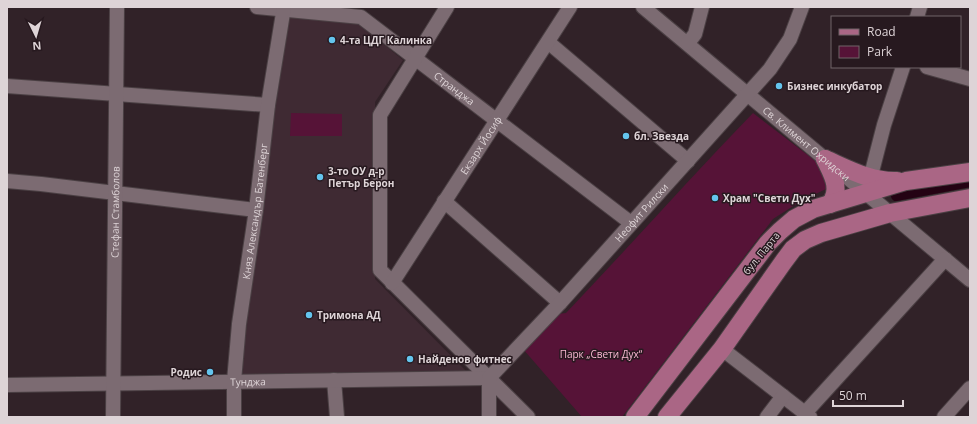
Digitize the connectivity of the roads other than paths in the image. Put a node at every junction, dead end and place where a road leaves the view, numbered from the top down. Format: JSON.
{"nodes":[{"id":1,"x":117,"y":7,"type":"edge"},
{"id":2,"x":257,"y":7,"type":"edge"},
{"id":3,"x":447,"y":7,"type":"edge"},
{"id":4,"x":570,"y":7,"type":"edge"},
{"id":5,"x":643,"y":7,"type":"edge"},
{"id":6,"x":702,"y":7,"type":"edge"},
{"id":7,"x":802,"y":7,"type":"edge"},
{"id":8,"x":284,"y":8,"type":"edge"},
{"id":9,"x":363,"y":12,"type":"edge"},
{"id":10,"x":548,"y":42,"type":"junction"},
{"id":11,"x":688,"y":43,"type":"junction"},
{"id":12,"x":415,"y":58,"type":"junction"},
{"id":13,"x":902,"y":68,"type":"edge"},
{"id":14,"x":931,"y":68,"type":"edge"},
{"id":15,"x":970,"y":79,"type":"edge"},
{"id":16,"x":7,"y":86,"type":"edge"},
{"id":17,"x":116,"y":94,"type":"junction"},
{"id":18,"x":748,"y":94,"type":"junction"},
{"id":19,"x":268,"y":105,"type":"junction"},
{"id":20,"x":497,"y":120,"type":"junction"},
{"id":21,"x":825,"y":159,"type":"junction"},
{"id":22,"x":688,"y":161,"type":"junction"},
{"id":23,"x":970,"y":172,"type":"edge"},
{"id":24,"x":7,"y":181,"type":"edge"},
{"id":25,"x":868,"y":185,"type":"junction"},
{"id":26,"x":116,"y":194,"type":"junction"},
{"id":27,"x":970,"y":198,"type":"edge"},
{"id":28,"x":444,"y":201,"type":"junction"},
{"id":29,"x":830,"y":204,"type":"junction"},
{"id":30,"x":256,"y":210,"type":"junction"},
{"id":31,"x":890,"y":213,"type":"junction"},
{"id":32,"x":631,"y":223,"type":"junction"},
{"id":33,"x":945,"y":259,"type":"junction"},
{"id":34,"x":970,"y":280,"type":"edge"},
{"id":35,"x":392,"y":283,"type":"junction"},
{"id":36,"x":560,"y":303,"type":"junction"},
{"id":37,"x":722,"y":349,"type":"junction"},
{"id":38,"x":489,"y":378,"type":"junction"},
{"id":39,"x":334,"y":380,"type":"junction"},
{"id":40,"x":234,"y":381,"type":"junction"},
{"id":41,"x":113,"y":383,"type":"junction"},
{"id":42,"x":7,"y":385,"type":"edge"},
{"id":43,"x":970,"y":388,"type":"edge"},
{"id":44,"x":783,"y":396,"type":"junction"},
{"id":45,"x":808,"y":415,"type":"edge"},
{"id":46,"x":113,"y":417,"type":"edge"},
{"id":47,"x":234,"y":417,"type":"edge"},
{"id":48,"x":337,"y":417,"type":"edge"},
{"id":49,"x":489,"y":417,"type":"edge"},
{"id":50,"x":528,"y":417,"type":"edge"},
{"id":51,"x":635,"y":417,"type":"edge"},
{"id":52,"x":667,"y":417,"type":"edge"},
{"id":53,"x":767,"y":417,"type":"edge"},
{"id":54,"x":944,"y":417,"type":"edge"}],
"edges":[{"from":1,"to":17,"type":"street","name":"Стефан Стамболов"},
{"from":2,"to":8,"type":"street","name":"Странджа"},
{"from":3,"to":12,"type":"street"},
{"from":4,"to":10,"type":"street","name":"Екзарх Йосиф"},
{"from":5,"to":11,"type":"street","name":"Св. Климент Охридски"},
{"from":6,"to":11,"type":"street"},
{"from":7,"to":18,"type":"street","name":"Неофит Рилски"},
{"from":8,"to":9,"type":"street","name":"Странджа"},
{"from":8,"to":19,"type":"street","name":"Княз Александър Батенберг"},
{"from":9,"to":12,"type":"street","name":"Странджа"},
{"from":10,"to":20,"type":"street","name":"Екзарх Йосиф"},
{"from":10,"to":22,"type":"street"},
{"from":11,"to":18,"type":"street","name":"Св. Климент Охридски"},
{"from":12,"to":20,"type":"street","name":"Странджа"},
{"from":12,"to":35,"type":"street"},
{"from":13,"to":25,"type":"street"},
{"from":14,"to":15,"type":"street"},
{"from":16,"to":17,"type":"street"},
{"from":17,"to":19,"type":"street"},
{"from":17,"to":26,"type":"street","name":"Стефан Стамболов"},
{"from":18,"to":21,"type":"street","name":"Св. Климент Охридски"},
{"from":18,"to":22,"type":"street","name":"Неофит Рилски"},
{"from":19,"to":30,"type":"street","name":"Княз Александър Батенберг"},
{"from":20,"to":28,"type":"street","name":"Екзарх Йосиф"},
{"from":20,"to":32,"type":"street","name":"Странджа"},
{"from":21,"to":25,"type":"main road"},
{"from":21,"to":29,"type":"main road"},
{"from":22,"to":32,"type":"street","name":"Неофит Рилски"},
{"from":23,"to":25,"type":"main road"},
{"from":24,"to":26,"type":"street"},
{"from":25,"to":29,"type":"main road","name":"бул. Парта"},
{"from":25,"to":31,"type":"street"},
{"from":26,"to":30,"type":"street"},
{"from":26,"to":41,"type":"street","name":"Стефан Стамболов"},
{"from":27,"to":31,"type":"main road"},
{"from":28,"to":35,"type":"street","name":"Екзарх Йосиф"},
{"from":28,"to":36,"type":"street"},
{"from":29,"to":51,"type":"main road","name":"бул. Парта"},
{"from":30,"to":40,"type":"street","name":"Княз Александър Батенберг"},
{"from":31,"to":33,"type":"street"},
{"from":31,"to":37,"type":"main road"},
{"from":32,"to":36,"type":"street","name":"Неофит Рилски"},
{"from":33,"to":34,"type":"street"},
{"from":33,"to":45,"type":"street"},
{"from":35,"to":38,"type":"street"},
{"from":36,"to":38,"type":"street","name":"Неофит Рилски"},
{"from":37,"to":44,"type":"street"},
{"from":37,"to":52,"type":"main road"},
{"from":38,"to":39,"type":"street","name":"Тунджа"},
{"from":38,"to":49,"type":"street"},
{"from":38,"to":50,"type":"street"},
{"from":39,"to":40,"type":"street","name":"Тунджа"},
{"from":39,"to":48,"type":"street"},
{"from":40,"to":41,"type":"street","name":"Тунджа"},
{"from":40,"to":47,"type":"street","name":"Княз Александър Батенберг"},
{"from":41,"to":42,"type":"street","name":"Тунджа"},
{"from":41,"to":46,"type":"street","name":"Стефан Стамболов"},
{"from":43,"to":54,"type":"street"},
{"from":44,"to":45,"type":"street"},
{"from":44,"to":53,"type":"street"}]}
